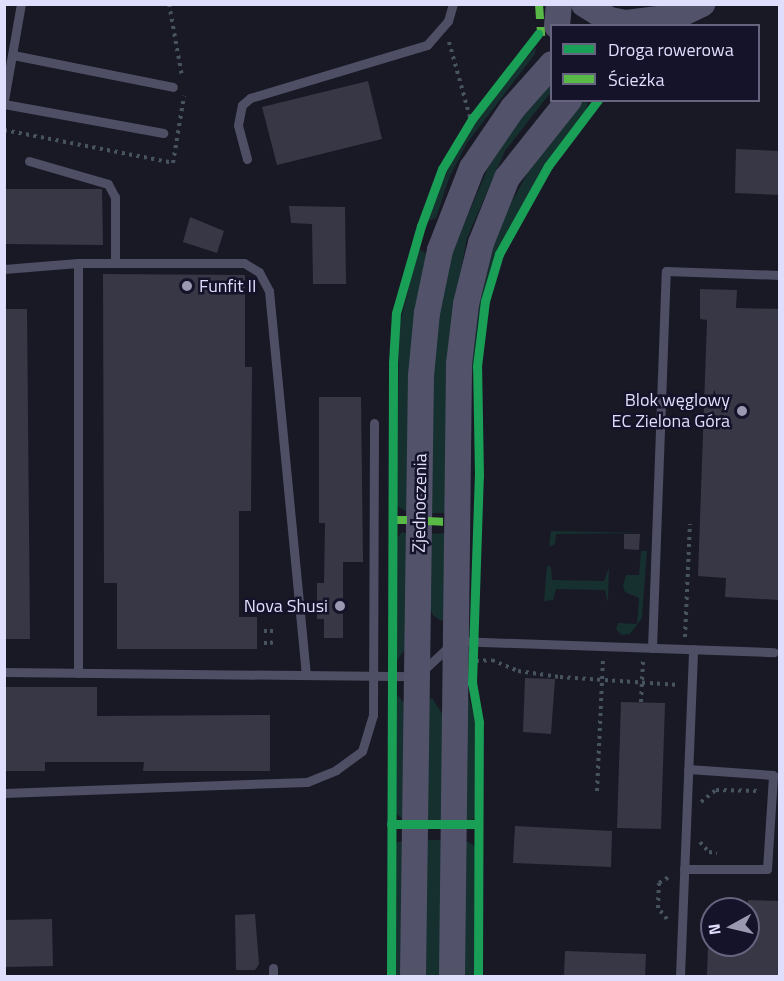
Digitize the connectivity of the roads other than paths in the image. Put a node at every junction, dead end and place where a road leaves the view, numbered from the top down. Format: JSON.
{"nodes":[{"id":1,"x":21,"y":4,"type":"edge"},
{"id":2,"x":453,"y":4,"type":"edge"},
{"id":3,"x":560,"y":4,"type":"edge"},
{"id":4,"x":702,"y":4,"type":"edge"},
{"id":5,"x":600,"y":13,"type":"edge"},
{"id":6,"x":665,"y":21,"type":"edge"},
{"id":7,"x":557,"y":24,"type":"edge"},
{"id":8,"x":550,"y":53,"type":"edge"},
{"id":9,"x":13,"y":55,"type":"junction"},
{"id":10,"x":547,"y":68,"type":"edge"},
{"id":11,"x":173,"y":87,"type":"dead end"},
{"id":12,"x":4,"y":102,"type":"edge"},
{"id":13,"x":567,"y":102,"type":"edge"},
{"id":14,"x":163,"y":133,"type":"dead end"},
{"id":15,"x":247,"y":159,"type":"dead end"},
{"id":16,"x":28,"y":161,"type":"dead end"},
{"id":17,"x":78,"y":263,"type":"junction"},
{"id":18,"x":115,"y":263,"type":"junction"},
{"id":19,"x":4,"y":269,"type":"edge"},
{"id":20,"x":780,"y":275,"type":"edge"},
{"id":21,"x":374,"y":423,"type":"dead end"},
{"id":22,"x":455,"y":641,"type":"junction"},
{"id":23,"x":648,"y":648,"type":"junction"},
{"id":24,"x":693,"y":649,"type":"junction"},
{"id":25,"x":774,"y":652,"type":"dead end"},
{"id":26,"x":4,"y":672,"type":"edge"},
{"id":27,"x":78,"y":673,"type":"junction"},
{"id":28,"x":306,"y":675,"type":"junction"},
{"id":29,"x":374,"y":675,"type":"junction"},
{"id":30,"x":417,"y":676,"type":"junction"},
{"id":31,"x":688,"y":769,"type":"junction"},
{"id":32,"x":776,"y":775,"type":"edge"},
{"id":33,"x":4,"y":793,"type":"edge"},
{"id":34,"x":684,"y":869,"type":"junction"},
{"id":35,"x":413,"y":976,"type":"edge"},
{"id":36,"x":452,"y":976,"type":"edge"},
{"id":37,"x":680,"y":976,"type":"edge"}],
"edges":[{"from":1,"to":9,"type":"lane"},
{"from":2,"to":15,"type":"lane"},
{"from":3,"to":7,"type":"main road"},
{"from":4,"to":6,"type":"main road"},
{"from":5,"to":6,"type":"main road"},
{"from":8,"to":10,"type":"main road"},
{"from":9,"to":11,"type":"lane"},
{"from":9,"to":12,"type":"lane"},
{"from":10,"to":30,"type":"main road","name":"Zjednoczenia"},
{"from":12,"to":14,"type":"lane"},
{"from":13,"to":22,"type":"main road","name":"Zjednoczenia"},
{"from":16,"to":18,"type":"lane"},
{"from":17,"to":18,"type":"lane"},
{"from":17,"to":19,"type":"lane"},
{"from":17,"to":27,"type":"lane"},
{"from":18,"to":28,"type":"lane"},
{"from":20,"to":23,"type":"lane"},
{"from":21,"to":29,"type":"lane"},
{"from":22,"to":23,"type":"lane"},
{"from":22,"to":30,"type":"lane"},
{"from":22,"to":36,"type":"main road","name":"Zjednoczenia"},
{"from":23,"to":24,"type":"lane"},
{"from":24,"to":25,"type":"lane"},
{"from":24,"to":31,"type":"lane"},
{"from":26,"to":27,"type":"lane"},
{"from":27,"to":28,"type":"lane"},
{"from":28,"to":29,"type":"lane"},
{"from":29,"to":30,"type":"lane"},
{"from":29,"to":33,"type":"lane"},
{"from":30,"to":35,"type":"main road","name":"Zjednoczenia"},
{"from":31,"to":32,"type":"lane"},
{"from":31,"to":34,"type":"lane"},
{"from":32,"to":34,"type":"lane"},
{"from":34,"to":37,"type":"lane"}]}
